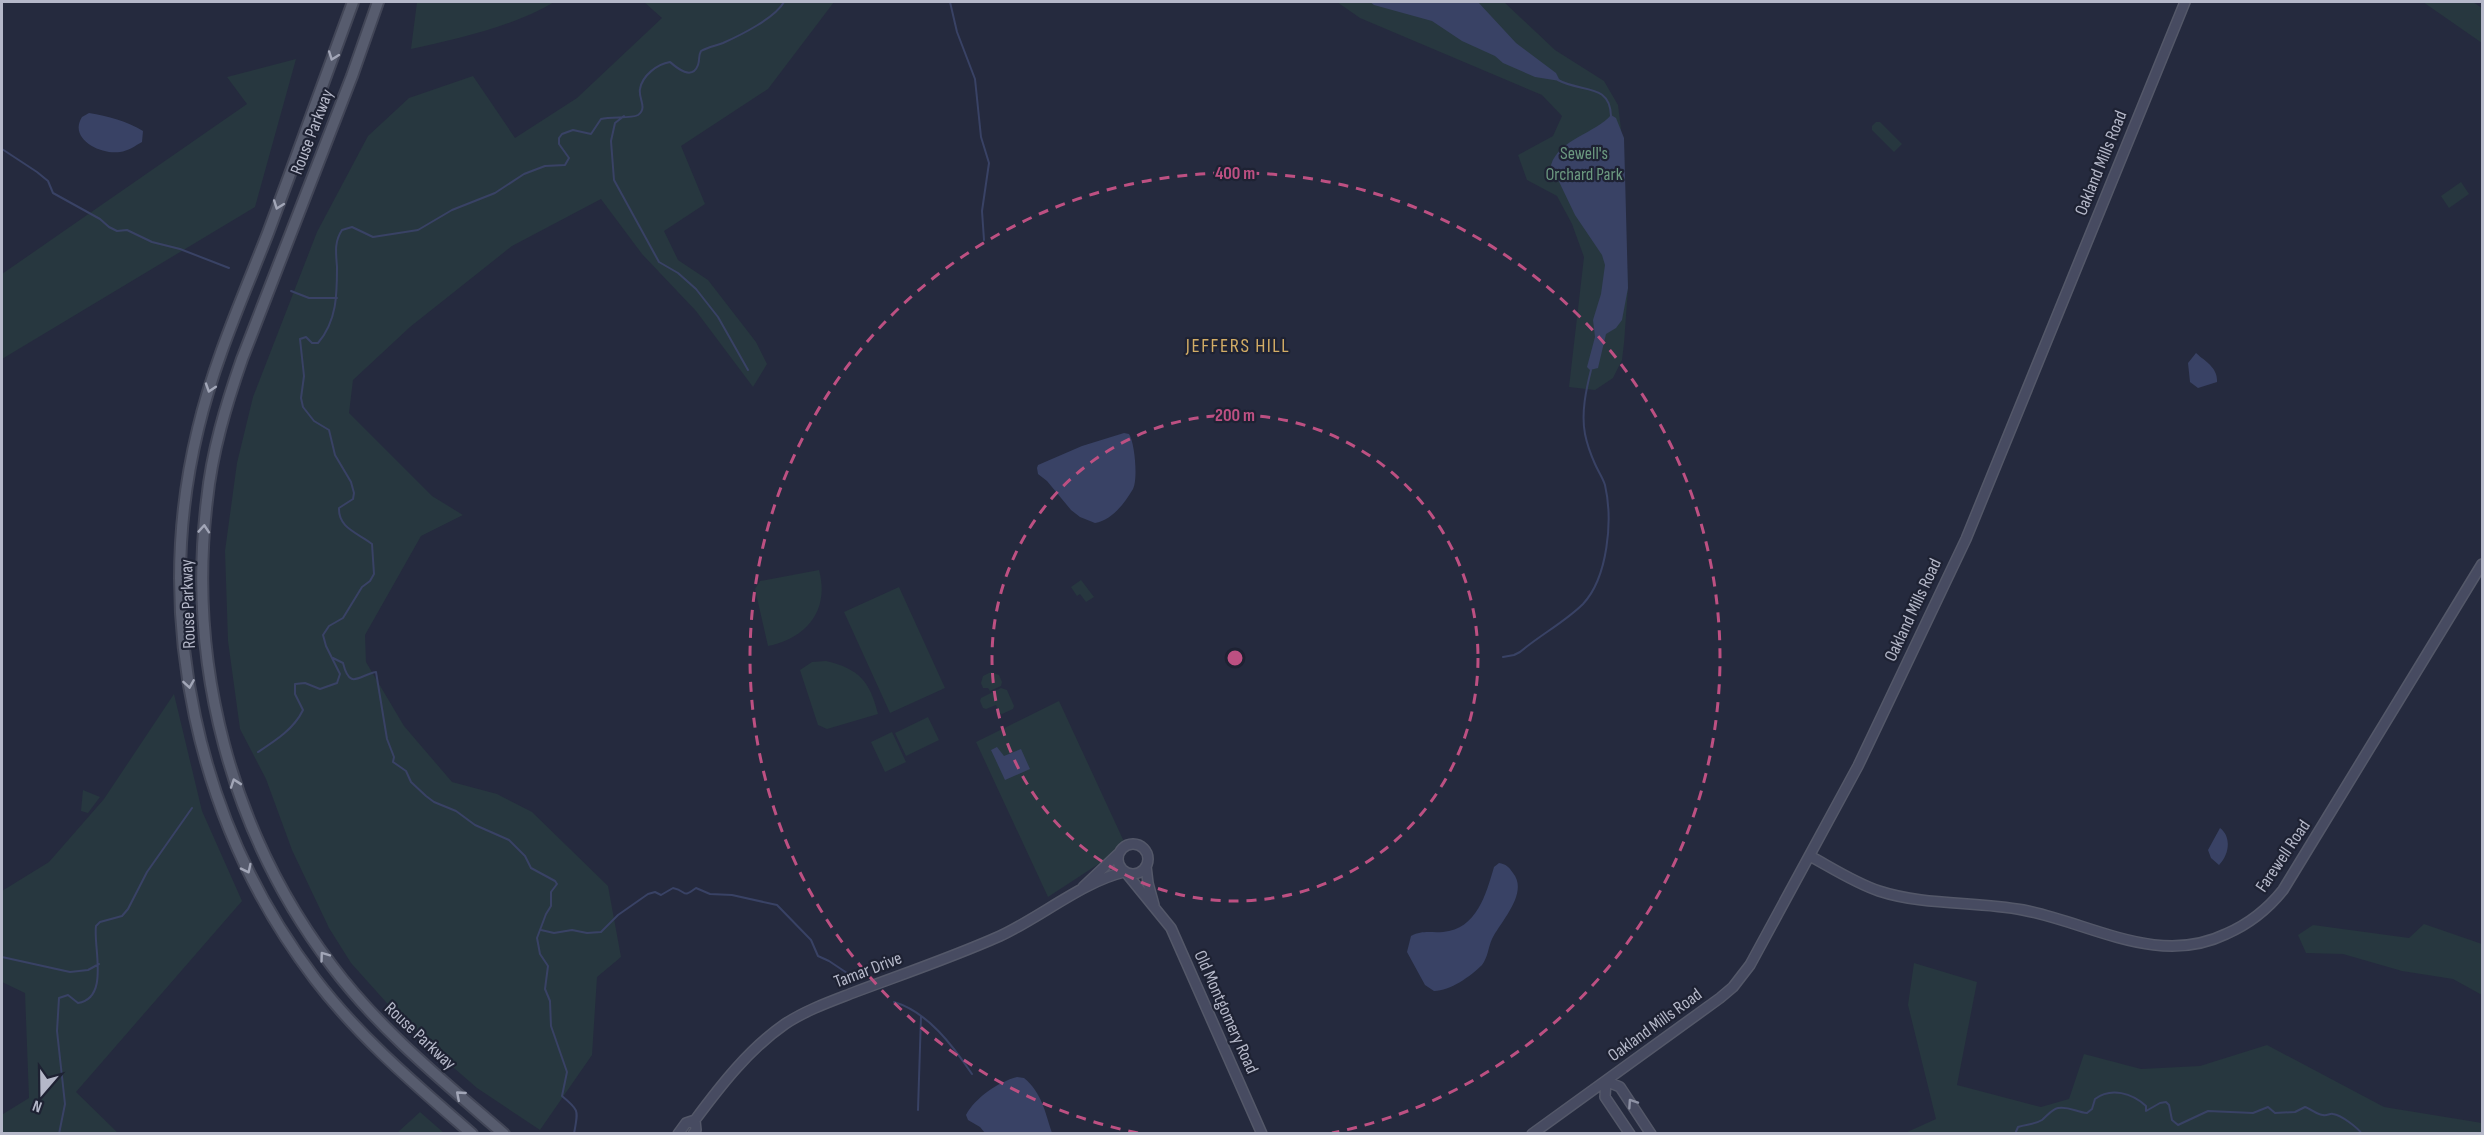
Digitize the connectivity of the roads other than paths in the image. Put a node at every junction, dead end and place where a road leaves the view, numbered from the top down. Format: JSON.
{"nodes":[{"id":1,"x":353,"y":2,"type":"edge"},
{"id":2,"x":378,"y":2,"type":"edge"},
{"id":3,"x":2184,"y":2,"type":"edge"},
{"id":4,"x":2482,"y":564,"type":"edge"},
{"id":5,"x":1118,"y":854,"type":"junction"},
{"id":6,"x":1810,"y":856,"type":"junction"},
{"id":7,"x":1146,"y":866,"type":"junction"},
{"id":8,"x":1126,"y":873,"type":"junction"},
{"id":9,"x":1082,"y":889,"type":"junction"},
{"id":10,"x":1155,"y":908,"type":"junction"},
{"id":11,"x":1606,"y":1081,"type":"junction"},
{"id":12,"x":478,"y":1112,"type":"junction"},
{"id":13,"x":694,"y":1120,"type":"junction"},
{"id":14,"x":472,"y":1134,"type":"edge"},
{"id":15,"x":504,"y":1134,"type":"edge"},
{"id":16,"x":508,"y":1134,"type":"edge"},
{"id":17,"x":678,"y":1134,"type":"edge"},
{"id":18,"x":693,"y":1134,"type":"edge"},
{"id":19,"x":1262,"y":1134,"type":"edge"},
{"id":20,"x":1532,"y":1134,"type":"edge"},
{"id":21,"x":1630,"y":1134,"type":"edge"},
{"id":22,"x":1651,"y":1134,"type":"edge"}],
"edges":[{"from":1,"to":14,"type":"main road","name":"Rouse Parkway","one_way":true},
{"from":12,"to":2,"type":"main road","name":"Rouse Parkway","one_way":true},
{"from":3,"to":6,"type":"street","name":"Oakland Mills Road"},
{"from":4,"to":6,"type":"street","name":"Farewell Road"},
{"from":5,"to":7,"type":"street"},
{"from":5,"to":8,"type":"street"},
{"from":5,"to":9,"type":"street","name":"Tamar Drive"},
{"from":6,"to":11,"type":"street","name":"Oakland Mills Road"},
{"from":7,"to":8,"type":"street"},
{"from":7,"to":10,"type":"street","name":"Old Montgomery Road"},
{"from":8,"to":9,"type":"street","name":"Tamar Drive"},
{"from":8,"to":10,"type":"street","name":"Old Montgomery Road"},
{"from":9,"to":13,"type":"street","name":"Tamar Drive"},
{"from":10,"to":19,"type":"street","name":"Old Montgomery Road"},
{"from":11,"to":20,"type":"street","name":"Oakland Mills Road"},
{"from":11,"to":21,"type":"street"},
{"from":22,"to":11,"type":"street","one_way":true},
{"from":12,"to":15,"type":"main road","name":"Rouse Parkway"},
{"from":12,"to":16,"type":"main road"},
{"from":13,"to":17,"type":"street","name":"Tamar Drive"},
{"from":13,"to":18,"type":"street"}]}
